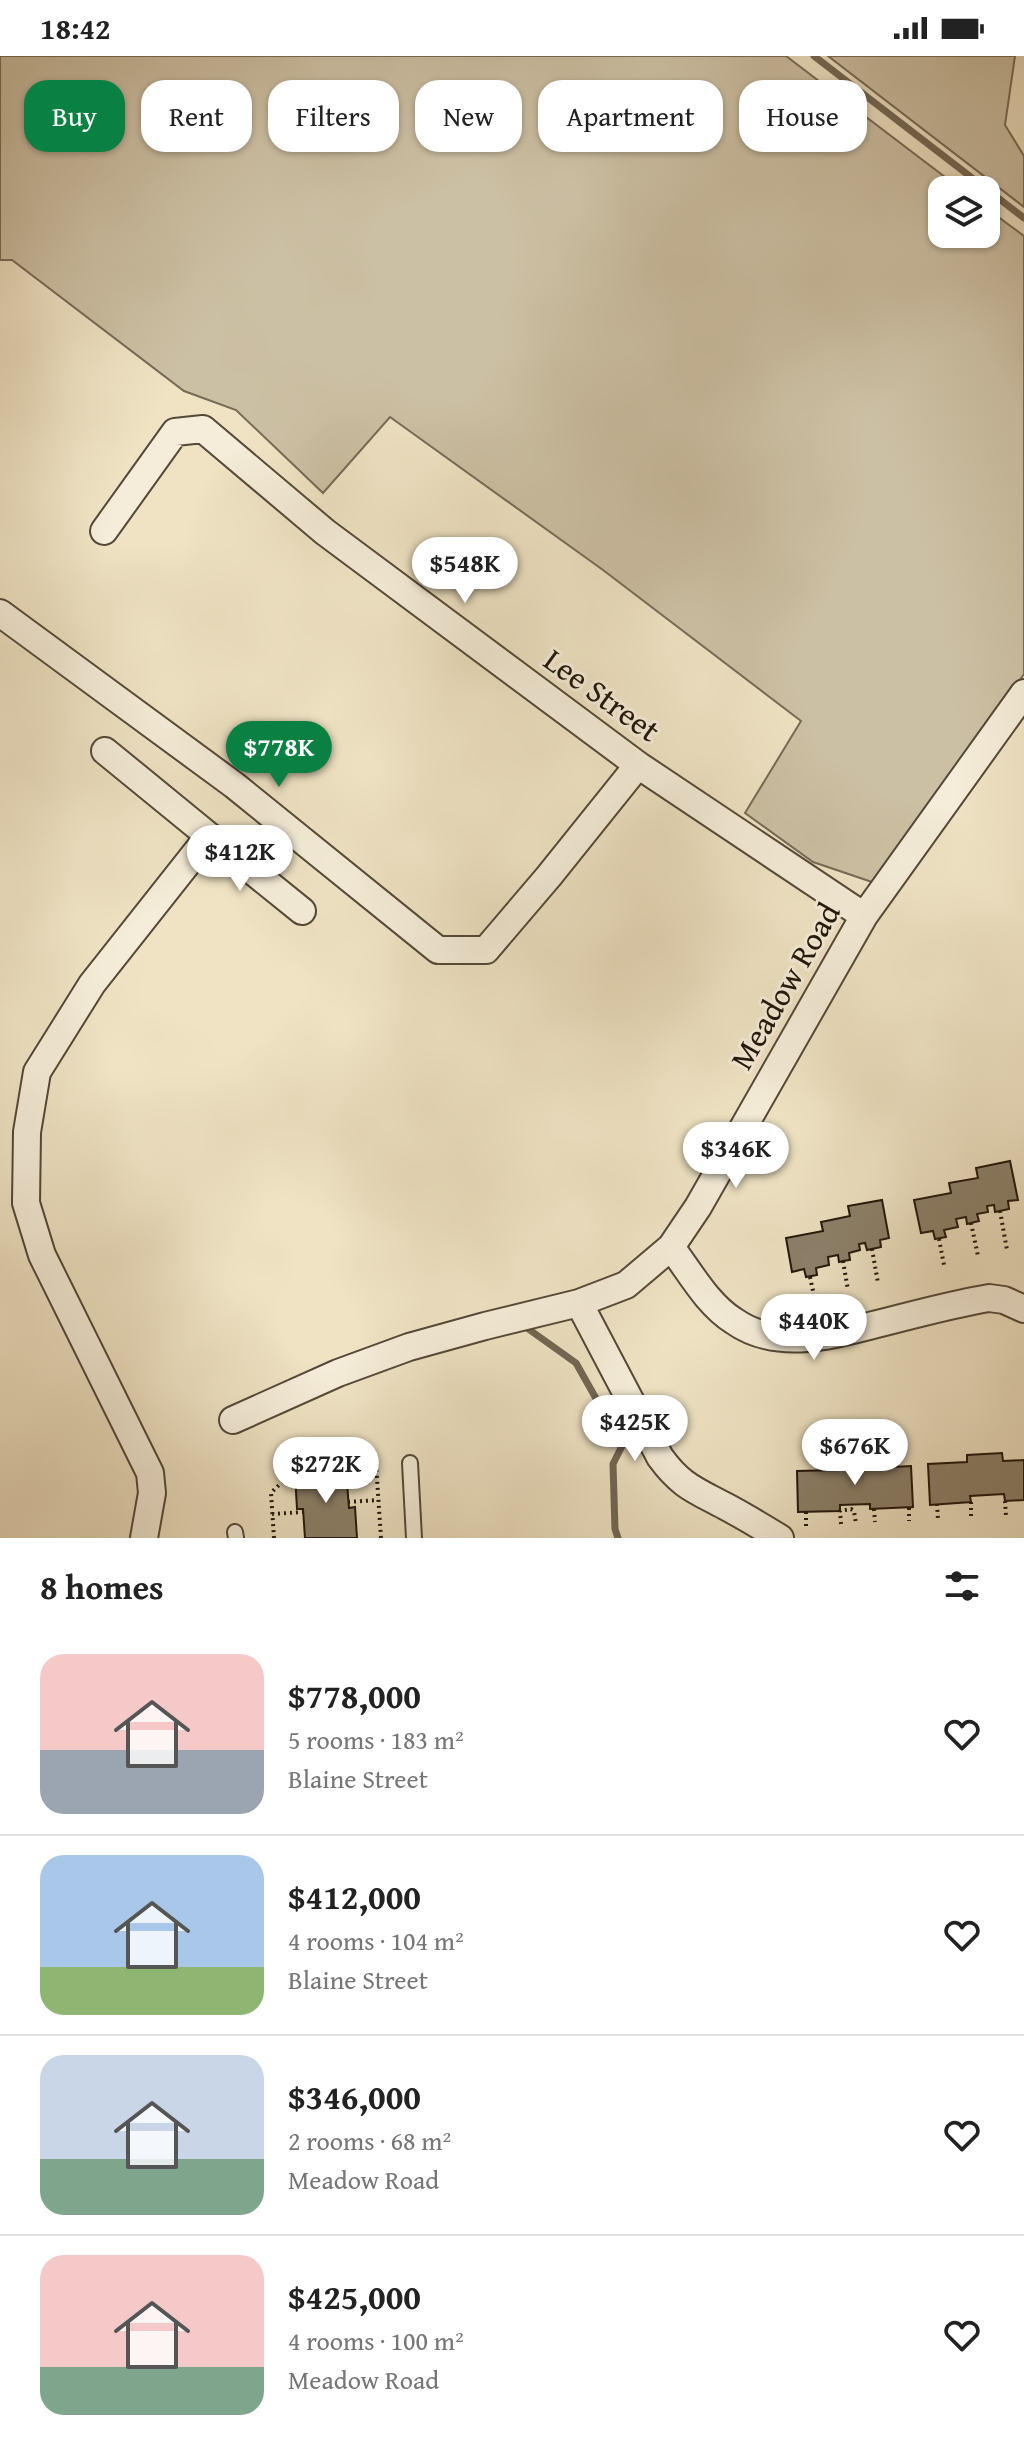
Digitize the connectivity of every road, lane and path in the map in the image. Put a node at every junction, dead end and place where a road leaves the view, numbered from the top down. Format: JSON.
{"nodes":[{"id":1,"x":104,"y":531,"type":"dead end"},
{"id":2,"x":0,"y":613,"type":"edge"},
{"id":3,"x":1024,"y":693,"type":"edge"},
{"id":4,"x":105,"y":751,"type":"dead end"},
{"id":5,"x":638,"y":765,"type":"junction"},
{"id":6,"x":209,"y":836,"type":"junction"},
{"id":7,"x":302,"y":911,"type":"dead end"},
{"id":8,"x":864,"y":916,"type":"junction"},
{"id":9,"x":1000,"y":1211,"type":"dead end"},
{"id":10,"x":971,"y":1223,"type":"dead end"},
{"id":11,"x":939,"y":1239,"type":"dead end"},
{"id":12,"x":671,"y":1247,"type":"junction"},
{"id":13,"x":872,"y":1249,"type":"dead end"},
{"id":14,"x":1007,"y":1250,"type":"dead end"},
{"id":15,"x":978,"y":1256,"type":"dead end"},
{"id":16,"x":843,"y":1261,"type":"dead end"},
{"id":17,"x":944,"y":1265,"type":"dead end"},
{"id":18,"x":810,"y":1277,"type":"dead end"},
{"id":19,"x":878,"y":1283,"type":"dead end"},
{"id":20,"x":848,"y":1290,"type":"dead end"},
{"id":21,"x":815,"y":1300,"type":"dead end"},
{"id":22,"x":579,"y":1303,"type":"junction"},
{"id":23,"x":1024,"y":1309,"type":"edge"},
{"id":24,"x":233,"y":1420,"type":"dead end"},
{"id":25,"x":410,"y":1463,"type":"dead end"},
{"id":26,"x":376,"y":1464,"type":"dead end"},
{"id":27,"x":376,"y":1471,"type":"junction"},
{"id":28,"x":346,"y":1473,"type":"dead end"},
{"id":29,"x":295,"y":1475,"type":"dead end"},
{"id":30,"x":378,"y":1500,"type":"junction"},
{"id":31,"x":1005,"y":1501,"type":"dead end"},
{"id":32,"x":348,"y":1502,"type":"dead end"},
{"id":33,"x":971,"y":1502,"type":"dead end"},
{"id":34,"x":937,"y":1504,"type":"dead end"},
{"id":35,"x":909,"y":1508,"type":"dead end"},
{"id":36,"x":874,"y":1509,"type":"dead end"},
{"id":37,"x":304,"y":1512,"type":"dead end"},
{"id":38,"x":806,"y":1512,"type":"dead end"},
{"id":39,"x":272,"y":1514,"type":"junction"},
{"id":40,"x":1006,"y":1516,"type":"dead end"},
{"id":41,"x":971,"y":1518,"type":"dead end"},
{"id":42,"x":938,"y":1520,"type":"dead end"},
{"id":43,"x":909,"y":1521,"type":"dead end"},
{"id":44,"x":875,"y":1522,"type":"dead end"},
{"id":45,"x":841,"y":1524,"type":"dead end"},
{"id":46,"x":856,"y":1524,"type":"dead end"},
{"id":47,"x":806,"y":1526,"type":"dead end"},
{"id":48,"x":144,"y":1538,"type":"edge"},
{"id":49,"x":274,"y":1538,"type":"edge"},
{"id":50,"x":381,"y":1538,"type":"edge"},
{"id":51,"x":414,"y":1538,"type":"edge"},
{"id":52,"x":780,"y":1538,"type":"edge"}],
"edges":[{"from":1,"to":5,"type":"street","name":"Lee Street"},
{"from":2,"to":5,"type":"street"},
{"from":3,"to":8,"type":"street","name":"Meadow Road"},
{"from":4,"to":6,"type":"street"},
{"from":5,"to":8,"type":"street","name":"Lee Street"},
{"from":6,"to":7,"type":"street"},
{"from":6,"to":48,"type":"street"},
{"from":8,"to":12,"type":"street","name":"Meadow Road"},
{"from":9,"to":14,"type":"path"},
{"from":10,"to":15,"type":"path"},
{"from":11,"to":17,"type":"path"},
{"from":12,"to":22,"type":"street","name":"Meadow Road"},
{"from":12,"to":23,"type":"street"},
{"from":13,"to":19,"type":"path"},
{"from":16,"to":20,"type":"path"},
{"from":18,"to":21,"type":"path"},
{"from":22,"to":24,"type":"street","name":"Meadow Road"},
{"from":22,"to":52,"type":"street"},
{"from":25,"to":51,"type":"lane"},
{"from":26,"to":27,"type":"path"},
{"from":27,"to":28,"type":"path"},
{"from":27,"to":30,"type":"path"},
{"from":29,"to":39,"type":"path"},
{"from":30,"to":32,"type":"path"},
{"from":30,"to":50,"type":"path"},
{"from":31,"to":40,"type":"path"},
{"from":33,"to":41,"type":"path"},
{"from":34,"to":42,"type":"path"},
{"from":35,"to":43,"type":"path"},
{"from":36,"to":44,"type":"path"},
{"from":37,"to":39,"type":"path"},
{"from":38,"to":47,"type":"path"},
{"from":39,"to":49,"type":"path"},
{"from":45,"to":46,"type":"path"}]}
